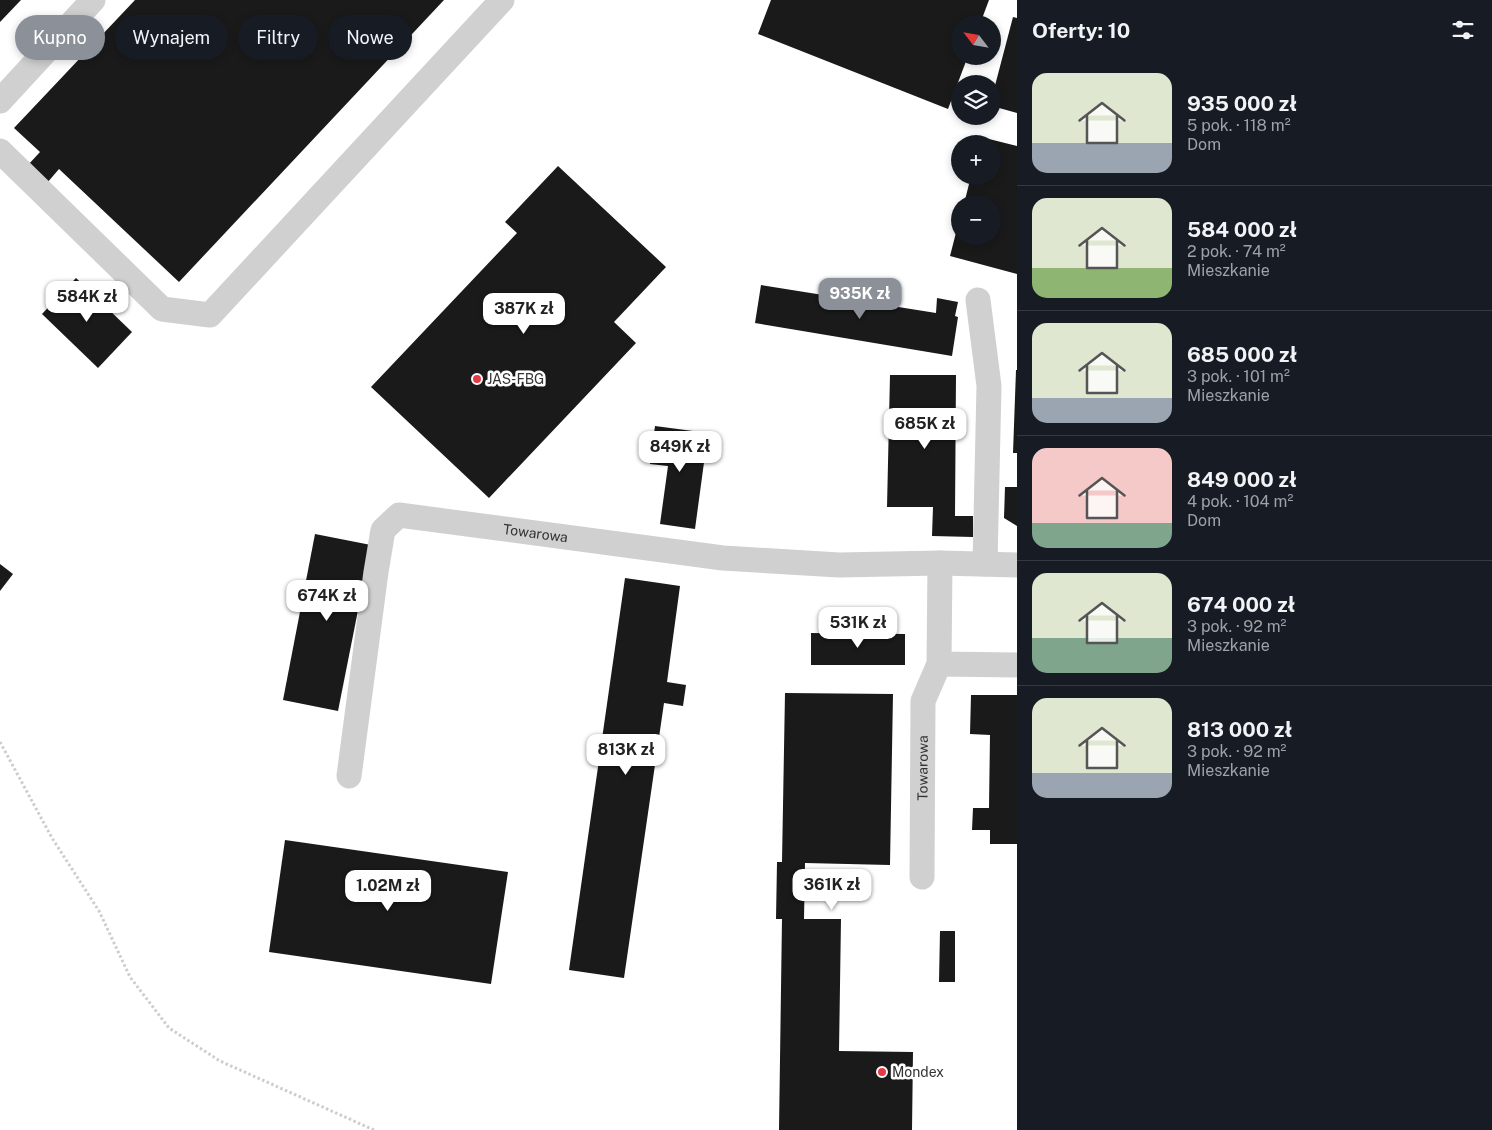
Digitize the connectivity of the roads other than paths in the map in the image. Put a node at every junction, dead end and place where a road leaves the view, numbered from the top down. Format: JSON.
{"nodes":[{"id":1,"x":93,"y":0,"type":"edge"},
{"id":2,"x":502,"y":0,"type":"edge"},
{"id":3,"x":0,"y":101,"type":"edge"},
{"id":4,"x":0,"y":150,"type":"edge"},
{"id":5,"x":978,"y":300,"type":"dead end"},
{"id":6,"x":940,"y":563,"type":"junction"},
{"id":7,"x":986,"y":564,"type":"junction"},
{"id":8,"x":1017,"y":565,"type":"edge"},
{"id":9,"x":939,"y":664,"type":"junction"},
{"id":10,"x":1017,"y":665,"type":"edge"},
{"id":11,"x":349,"y":776,"type":"dead end"},
{"id":12,"x":922,"y":877,"type":"dead end"}],
"edges":[{"from":1,"to":3,"type":"lane"},
{"from":2,"to":4,"type":"lane"},
{"from":5,"to":7,"type":"lane"},
{"from":6,"to":7,"type":"lane","name":"Towarowa"},
{"from":6,"to":9,"type":"lane","name":"Towarowa"},
{"from":6,"to":11,"type":"lane","name":"Towarowa"},
{"from":7,"to":8,"type":"lane","name":"Towarowa"},
{"from":9,"to":10,"type":"lane"},
{"from":9,"to":12,"type":"lane","name":"Towarowa"}]}
